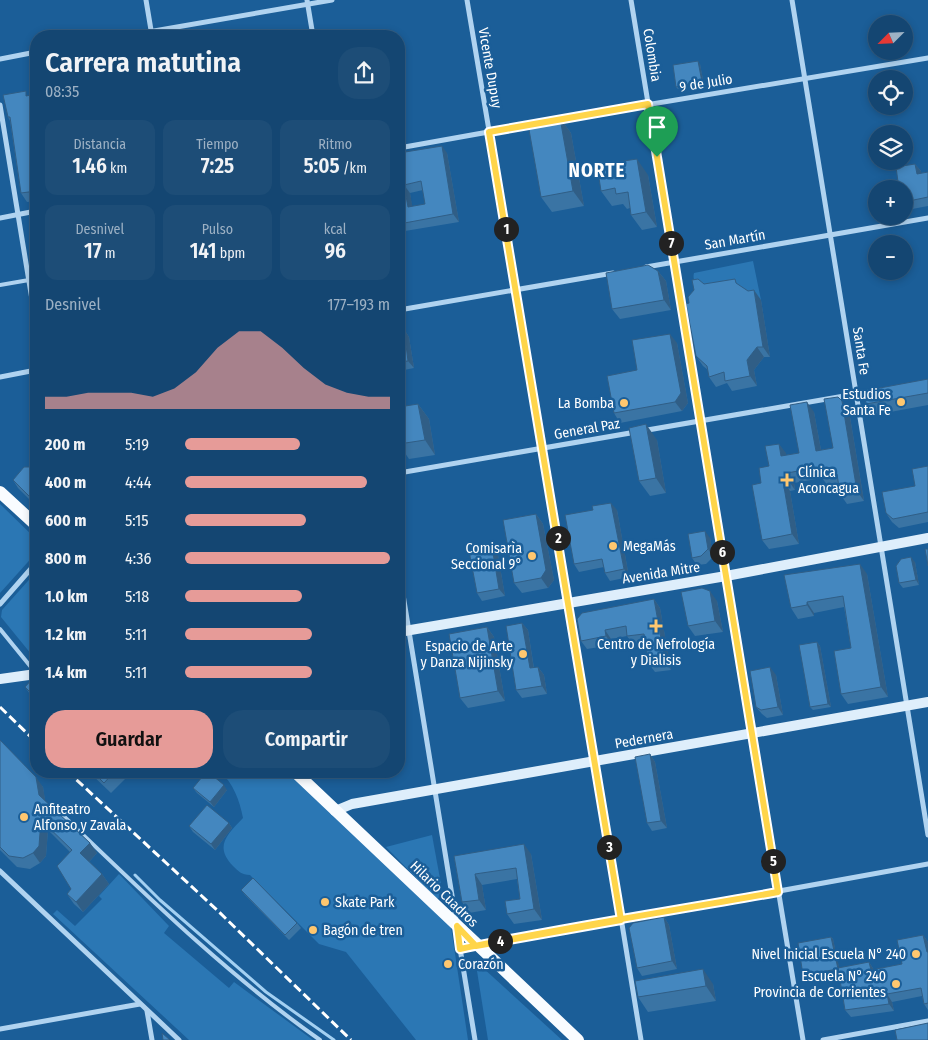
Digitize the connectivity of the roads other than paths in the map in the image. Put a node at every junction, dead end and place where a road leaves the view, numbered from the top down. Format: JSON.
{"nodes":[{"id":1,"x":146,"y":0,"type":"edge"},
{"id":2,"x":332,"y":0,"type":"edge"},
{"id":3,"x":467,"y":0,"type":"edge"},
{"id":4,"x":631,"y":0,"type":"edge"},
{"id":5,"x":792,"y":0,"type":"edge"},
{"id":6,"x":307,"y":2,"type":"edge"},
{"id":7,"x":150,"y":30,"type":"edge"},
{"id":8,"x":170,"y":30,"type":"edge"},
{"id":9,"x":312,"y":30,"type":"edge"},
{"id":10,"x":30,"y":53,"type":"edge"},
{"id":11,"x":928,"y":58,"type":"edge"},
{"id":12,"x":0,"y":59,"type":"edge"},
{"id":13,"x":805,"y":78,"type":"junction"},
{"id":14,"x":648,"y":104,"type":"junction"},
{"id":15,"x":0,"y":105,"type":"edge"},
{"id":16,"x":548,"y":122,"type":"edge"},
{"id":17,"x":538,"y":123,"type":"edge"},
{"id":18,"x":489,"y":132,"type":"junction"},
{"id":19,"x":405,"y":147,"type":"edge"},
{"id":20,"x":30,"y":212,"type":"edge"},
{"id":21,"x":18,"y":214,"type":"junction"},
{"id":22,"x":0,"y":218,"type":"edge"},
{"id":23,"x":928,"y":218,"type":"edge"},
{"id":24,"x":831,"y":235,"type":"junction"},
{"id":25,"x":674,"y":262,"type":"junction"},
{"id":26,"x":637,"y":269,"type":"edge"},
{"id":27,"x":618,"y":272,"type":"edge"},
{"id":28,"x":29,"y":280,"type":"junction"},
{"id":29,"x":0,"y":285,"type":"edge"},
{"id":30,"x":30,"y":286,"type":"edge"},
{"id":31,"x":516,"y":290,"type":"junction"},
{"id":32,"x":405,"y":309,"type":"edge"},
{"id":33,"x":30,"y":371,"type":"edge"},
{"id":34,"x":0,"y":377,"type":"edge"},
{"id":35,"x":884,"y":389,"type":"edge"},
{"id":36,"x":857,"y":393,"type":"junction"},
{"id":37,"x":700,"y":420,"type":"junction"},
{"id":38,"x":543,"y":448,"type":"junction"},
{"id":39,"x":405,"y":472,"type":"edge"},
{"id":40,"x":0,"y":492,"type":"edge"},
{"id":41,"x":30,"y":520,"type":"edge"},
{"id":42,"x":928,"y":538,"type":"edge"},
{"id":43,"x":882,"y":546,"type":"junction"},
{"id":44,"x":30,"y":570,"type":"edge"},
{"id":45,"x":726,"y":576,"type":"junction"},
{"id":46,"x":569,"y":602,"type":"junction"},
{"id":47,"x":0,"y":604,"type":"edge"},
{"id":48,"x":0,"y":629,"type":"edge"},
{"id":49,"x":405,"y":631,"type":"edge"},
{"id":50,"x":405,"y":636,"type":"edge"},
{"id":51,"x":30,"y":666,"type":"edge"},
{"id":52,"x":30,"y":675,"type":"edge"},
{"id":53,"x":0,"y":679,"type":"edge"},
{"id":54,"x":928,"y":702,"type":"edge"},
{"id":55,"x":907,"y":705,"type":"junction"},
{"id":56,"x":752,"y":735,"type":"junction"},
{"id":57,"x":596,"y":762,"type":"junction"},
{"id":58,"x":301,"y":778,"type":"edge"},
{"id":59,"x":434,"y":789,"type":"junction"},
{"id":60,"x":53,"y":806,"type":"edge"},
{"id":61,"x":335,"y":811,"type":"junction"},
{"id":62,"x":928,"y":835,"type":"edge"},
{"id":63,"x":928,"y":864,"type":"edge"},
{"id":64,"x":0,"y":871,"type":"edge"},
{"id":65,"x":778,"y":892,"type":"junction"},
{"id":66,"x":621,"y":920,"type":"junction"},
{"id":67,"x":457,"y":926,"type":"junction"},
{"id":68,"x":476,"y":946,"type":"junction"},
{"id":69,"x":460,"y":949,"type":"junction"},
{"id":70,"x":140,"y":1004,"type":"junction"},
{"id":71,"x":147,"y":1011,"type":"junction"},
{"id":72,"x":928,"y":1020,"type":"edge"},
{"id":73,"x":0,"y":1028,"type":"edge"},
{"id":74,"x":152,"y":1040,"type":"edge"},
{"id":75,"x":179,"y":1040,"type":"edge"},
{"id":76,"x":320,"y":1040,"type":"edge"},
{"id":77,"x":475,"y":1040,"type":"edge"},
{"id":78,"x":578,"y":1040,"type":"edge"},
{"id":79,"x":641,"y":1040,"type":"edge"},
{"id":80,"x":803,"y":1040,"type":"edge"},
{"id":81,"x":823,"y":1040,"type":"edge"}],
"edges":[{"from":1,"to":7,"type":"street"},
{"from":2,"to":6,"type":"street"},
{"from":3,"to":18,"type":"street","name":"Vicente Dupuy"},
{"from":4,"to":14,"type":"street","name":"Colombia"},
{"from":5,"to":13,"type":"street","name":"Santa Fe"},
{"from":6,"to":8,"type":"street"},
{"from":6,"to":9,"type":"street"},
{"from":10,"to":12,"type":"street"},
{"from":11,"to":13,"type":"street","name":"9 de Julio"},
{"from":13,"to":14,"type":"street","name":"9 de Julio"},
{"from":13,"to":24,"type":"street","name":"Santa Fe"},
{"from":14,"to":16,"type":"street","name":"9 de Julio"},
{"from":14,"to":25,"type":"street","name":"Colombia"},
{"from":15,"to":21,"type":"street"},
{"from":17,"to":18,"type":"street"},
{"from":18,"to":19,"type":"street"},
{"from":18,"to":31,"type":"street","name":"Vicente Dupuy"},
{"from":20,"to":21,"type":"street"},
{"from":21,"to":22,"type":"street"},
{"from":21,"to":28,"type":"street"},
{"from":23,"to":24,"type":"street","name":"San Martín"},
{"from":24,"to":25,"type":"street","name":"San Martín"},
{"from":24,"to":36,"type":"street","name":"Santa Fe"},
{"from":25,"to":26,"type":"street","name":"San Martín"},
{"from":25,"to":37,"type":"street","name":"Colombia"},
{"from":27,"to":31,"type":"street"},
{"from":28,"to":29,"type":"lane"},
{"from":28,"to":30,"type":"street"},
{"from":31,"to":32,"type":"street"},
{"from":31,"to":38,"type":"street","name":"Vicente Dupuy"},
{"from":33,"to":34,"type":"street"},
{"from":35,"to":36,"type":"street","name":"General Paz"},
{"from":36,"to":37,"type":"street","name":"General Paz"},
{"from":36,"to":43,"type":"street","name":"Santa Fe"},
{"from":37,"to":38,"type":"street","name":"General Paz"},
{"from":37,"to":45,"type":"street","name":"Colombia"},
{"from":38,"to":39,"type":"street","name":"General Paz"},
{"from":38,"to":46,"type":"street","name":"Vicente Dupuy"},
{"from":40,"to":41,"type":"main road"},
{"from":42,"to":43,"type":"street","name":"Avenida Mitre"},
{"from":43,"to":45,"type":"street","name":"Avenida Mitre"},
{"from":43,"to":55,"type":"street","name":"Santa Fe"},
{"from":44,"to":47,"type":"street"},
{"from":45,"to":46,"type":"street","name":"Avenida Mitre"},
{"from":45,"to":56,"type":"street","name":"Colombia"},
{"from":46,"to":49,"type":"street","name":"Avenida Mitre"},
{"from":46,"to":57,"type":"street","name":"Vicente Dupuy"},
{"from":48,"to":51,"type":"lane"},
{"from":50,"to":59,"type":"street"},
{"from":52,"to":53,"type":"street"},
{"from":54,"to":55,"type":"street","name":"Pedernera"},
{"from":55,"to":56,"type":"street","name":"Pedernera"},
{"from":55,"to":62,"type":"street","name":"Santa Fe"},
{"from":56,"to":57,"type":"street","name":"Pedernera"},
{"from":56,"to":65,"type":"street","name":"Colombia"},
{"from":57,"to":59,"type":"street","name":"Pedernera"},
{"from":57,"to":66,"type":"street","name":"Vicente Dupuy"},
{"from":58,"to":61,"type":"main road","name":"Hilario Cuadros"},
{"from":59,"to":61,"type":"street","name":"Pedernera"},
{"from":59,"to":67,"type":"street"},
{"from":60,"to":76,"type":"lane"},
{"from":61,"to":67,"type":"main road","name":"Hilario Cuadros"},
{"from":63,"to":65,"type":"street"},
{"from":64,"to":70,"type":"street"},
{"from":65,"to":66,"type":"street"},
{"from":65,"to":80,"type":"street","name":"Colombia"},
{"from":66,"to":68,"type":"street"},
{"from":66,"to":79,"type":"street","name":"Vicente Dupuy"},
{"from":67,"to":68,"type":"main road","name":"Hilario Cuadros"},
{"from":67,"to":69,"type":"street"},
{"from":68,"to":69,"type":"street"},
{"from":68,"to":78,"type":"main road","name":"Hilario Cuadros"},
{"from":69,"to":77,"type":"street"},
{"from":70,"to":71,"type":"street"},
{"from":70,"to":73,"type":"street"},
{"from":71,"to":74,"type":"street"},
{"from":71,"to":75,"type":"street"},
{"from":72,"to":81,"type":"street"}]}
